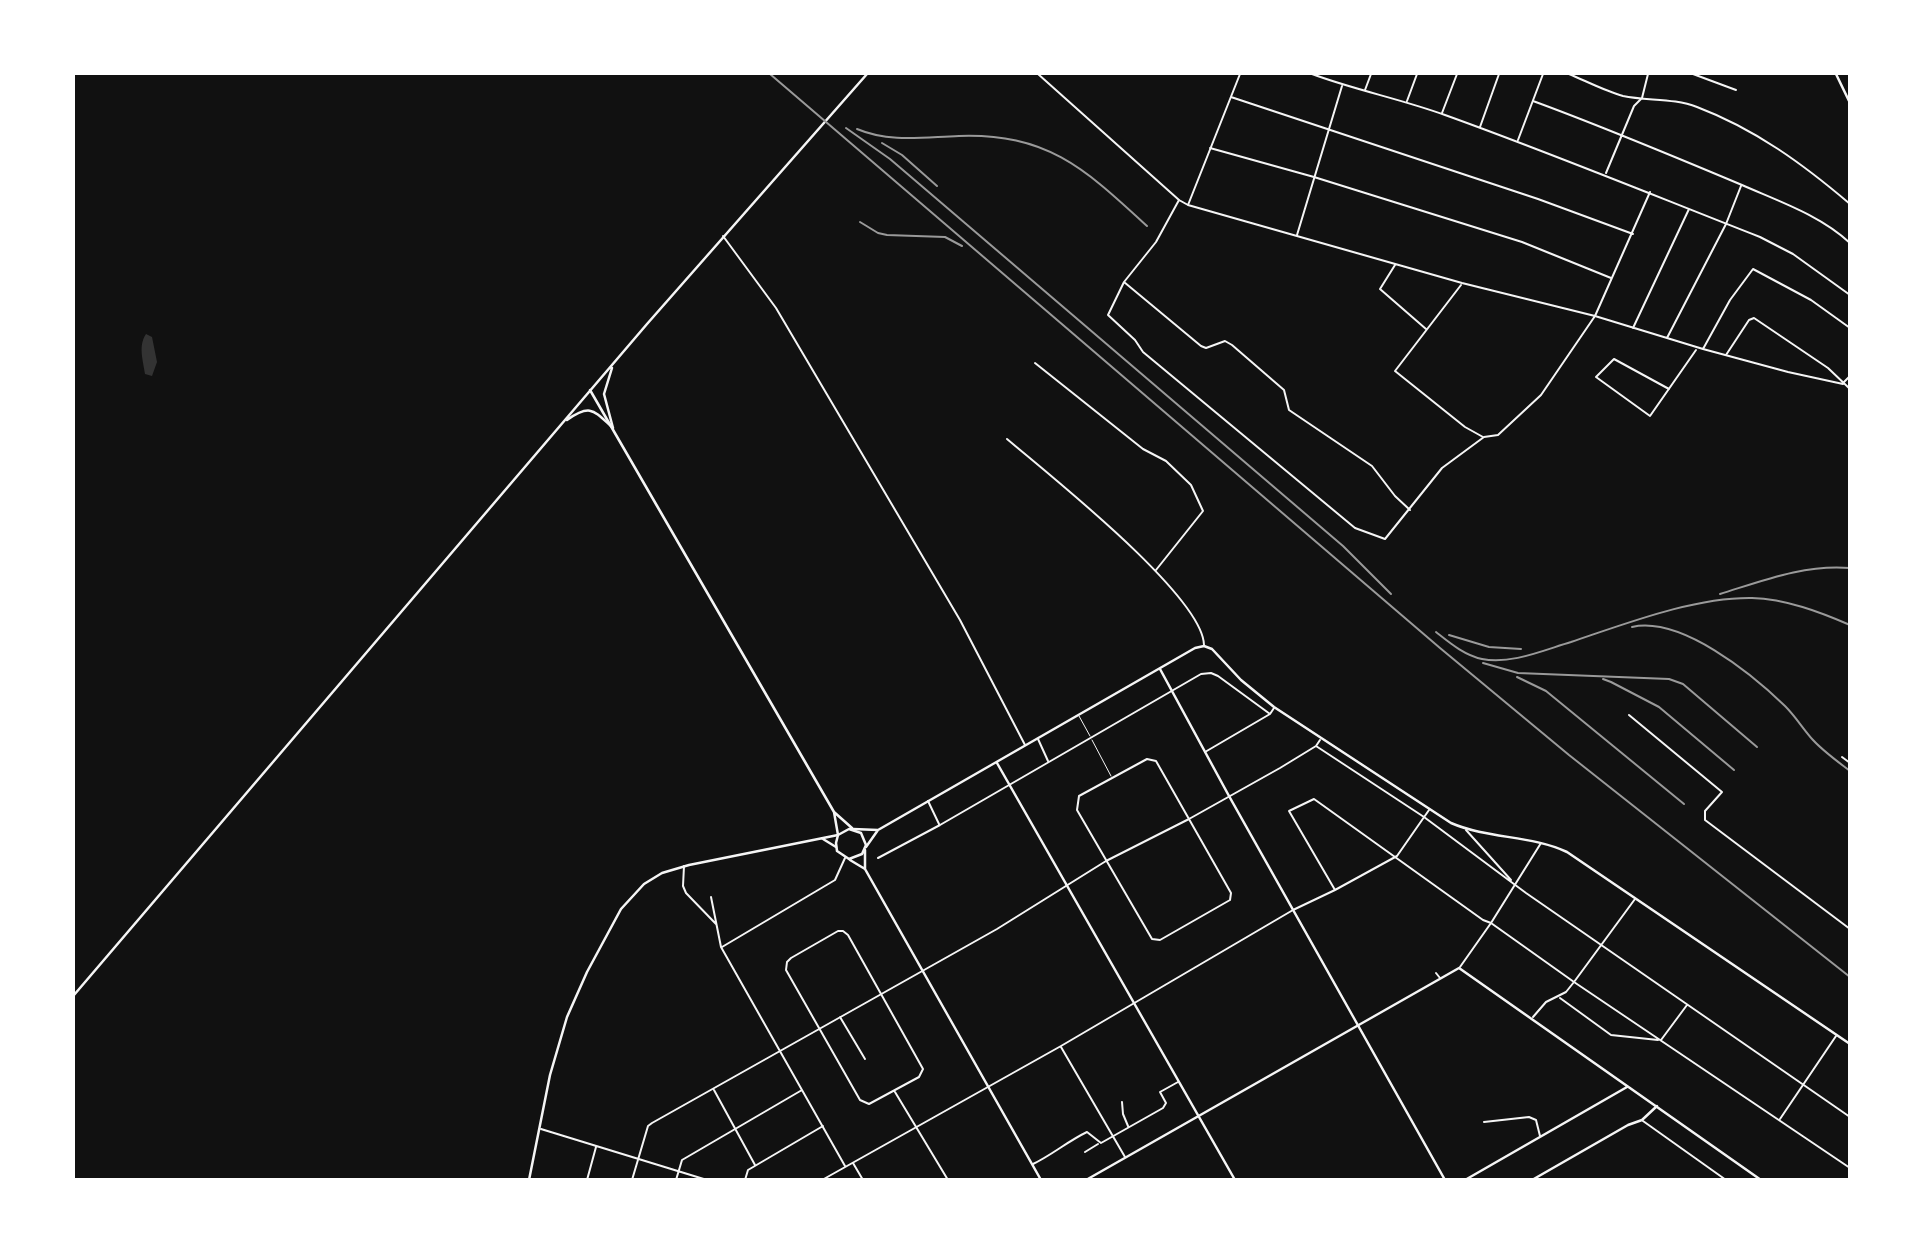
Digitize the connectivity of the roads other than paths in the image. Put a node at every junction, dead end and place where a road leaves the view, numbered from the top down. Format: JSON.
{"nodes":[{"id":1,"x":867,"y":74,"type":"edge"},
{"id":2,"x":1038,"y":74,"type":"edge"},
{"id":3,"x":1240,"y":74,"type":"edge"},
{"id":4,"x":1312,"y":74,"type":"edge"},
{"id":5,"x":1371,"y":74,"type":"edge"},
{"id":6,"x":1417,"y":74,"type":"edge"},
{"id":7,"x":1457,"y":74,"type":"edge"},
{"id":8,"x":1499,"y":74,"type":"edge"},
{"id":9,"x":1543,"y":74,"type":"edge"},
{"id":10,"x":1569,"y":74,"type":"edge"},
{"id":11,"x":1648,"y":74,"type":"edge"},
{"id":12,"x":1693,"y":74,"type":"edge"},
{"id":13,"x":1836,"y":74,"type":"edge"},
{"id":14,"x":1342,"y":85,"type":"junction"},
{"id":15,"x":1737,"y":90,"type":"dead end"},
{"id":16,"x":1365,"y":91,"type":"junction"},
{"id":17,"x":1844,"y":92,"type":"junction"},
{"id":18,"x":1850,"y":94,"type":"edge"},
{"id":19,"x":1231,"y":97,"type":"junction"},
{"id":20,"x":1642,"y":98,"type":"junction"},
{"id":21,"x":1533,"y":101,"type":"junction"},
{"id":22,"x":1406,"y":102,"type":"junction"},
{"id":23,"x":1850,"y":103,"type":"edge"},
{"id":24,"x":1442,"y":114,"type":"junction"},
{"id":25,"x":1480,"y":128,"type":"junction"},
{"id":26,"x":1328,"y":130,"type":"junction"},
{"id":27,"x":1622,"y":135,"type":"junction"},
{"id":28,"x":1517,"y":141,"type":"junction"},
{"id":29,"x":1210,"y":148,"type":"junction"},
{"id":30,"x":1605,"y":174,"type":"junction"},
{"id":31,"x":1314,"y":177,"type":"junction"},
{"id":32,"x":1741,"y":185,"type":"junction"},
{"id":33,"x":1650,"y":192,"type":"junction"},
{"id":34,"x":1179,"y":200,"type":"junction"},
{"id":35,"x":1850,"y":204,"type":"edge"},
{"id":36,"x":1188,"y":205,"type":"junction"},
{"id":37,"x":1690,"y":208,"type":"junction"},
{"id":38,"x":1726,"y":223,"type":"junction"},
{"id":39,"x":1633,"y":234,"type":"junction"},
{"id":40,"x":1296,"y":235,"type":"junction"},
{"id":41,"x":723,"y":236,"type":"junction"},
{"id":42,"x":1850,"y":243,"type":"edge"},
{"id":43,"x":1396,"y":264,"type":"junction"},
{"id":44,"x":1613,"y":279,"type":"junction"},
{"id":45,"x":1124,"y":282,"type":"junction"},
{"id":46,"x":1462,"y":283,"type":"junction"},
{"id":47,"x":1850,"y":295,"type":"edge"},
{"id":48,"x":1595,"y":316,"type":"junction"},
{"id":49,"x":1850,"y":328,"type":"edge"},
{"id":50,"x":1632,"y":329,"type":"junction"},
{"id":51,"x":1427,"y":330,"type":"junction"},
{"id":52,"x":1666,"y":339,"type":"junction"},
{"id":53,"x":1698,"y":348,"type":"junction"},
{"id":54,"x":1703,"y":349,"type":"junction"},
{"id":55,"x":1725,"y":355,"type":"junction"},
{"id":56,"x":613,"y":363,"type":"junction"},
{"id":57,"x":1035,"y":363,"type":"dead end"},
{"id":58,"x":1850,"y":376,"type":"edge"},
{"id":59,"x":1843,"y":384,"type":"junction"},
{"id":60,"x":1669,"y":389,"type":"junction"},
{"id":61,"x":1850,"y":389,"type":"edge"},
{"id":62,"x":590,"y":390,"type":"junction"},
{"id":63,"x":562,"y":424,"type":"junction"},
{"id":64,"x":613,"y":428,"type":"junction"},
{"id":65,"x":1484,"y":437,"type":"junction"},
{"id":66,"x":1007,"y":439,"type":"dead end"},
{"id":67,"x":1411,"y":510,"type":"junction"},
{"id":68,"x":1156,"y":570,"type":"junction"},
{"id":69,"x":1204,"y":646,"type":"junction"},
{"id":70,"x":1160,"y":668,"type":"junction"},
{"id":71,"x":1172,"y":693,"type":"junction"},
{"id":72,"x":1274,"y":707,"type":"junction"},
{"id":73,"x":1270,"y":714,"type":"junction"},
{"id":74,"x":1629,"y":715,"type":"dead end"},
{"id":75,"x":1079,"y":716,"type":"junction"},
{"id":76,"x":1091,"y":738,"type":"junction"},
{"id":77,"x":1038,"y":739,"type":"junction"},
{"id":78,"x":1321,"y":739,"type":"junction"},
{"id":79,"x":1026,"y":746,"type":"junction"},
{"id":80,"x":1316,"y":746,"type":"junction"},
{"id":81,"x":1204,"y":752,"type":"junction"},
{"id":82,"x":1842,"y":757,"type":"dead end"},
{"id":83,"x":1048,"y":762,"type":"junction"},
{"id":84,"x":997,"y":763,"type":"junction"},
{"id":85,"x":1850,"y":763,"type":"edge"},
{"id":86,"x":1112,"y":778,"type":"junction"},
{"id":87,"x":1010,"y":784,"type":"junction"},
{"id":88,"x":1229,"y":796,"type":"junction"},
{"id":89,"x":928,"y":802,"type":"junction"},
{"id":90,"x":1430,"y":809,"type":"junction"},
{"id":91,"x":834,"y":812,"type":"junction"},
{"id":92,"x":1424,"y":817,"type":"junction"},
{"id":93,"x":1189,"y":820,"type":"junction"},
{"id":94,"x":940,"y":825,"type":"junction"},
{"id":95,"x":853,"y":829,"type":"junction"},
{"id":96,"x":1465,"y":829,"type":"junction"},
{"id":97,"x":878,"y":830,"type":"junction"},
{"id":98,"x":838,"y":835,"type":"junction"},
{"id":99,"x":823,"y":839,"type":"junction"},
{"id":100,"x":1541,"y":843,"type":"junction"},
{"id":101,"x":836,"y":847,"type":"junction"},
{"id":102,"x":865,"y":850,"type":"junction"},
{"id":103,"x":1397,"y":856,"type":"junction"},
{"id":104,"x":878,"y":858,"type":"dead end"},
{"id":105,"x":847,"y":859,"type":"junction"},
{"id":106,"x":1106,"y":861,"type":"junction"},
{"id":107,"x":684,"y":866,"type":"junction"},
{"id":108,"x":865,"y":869,"type":"junction"},
{"id":109,"x":1514,"y":884,"type":"junction"},
{"id":110,"x":1065,"y":886,"type":"junction"},
{"id":111,"x":1335,"y":890,"type":"junction"},
{"id":112,"x":711,"y":897,"type":"dead end"},
{"id":113,"x":1636,"y":898,"type":"junction"},
{"id":114,"x":1293,"y":910,"type":"junction"},
{"id":115,"x":1491,"y":923,"type":"junction"},
{"id":116,"x":717,"y":925,"type":"junction"},
{"id":117,"x":1850,"y":929,"type":"edge"},
{"id":118,"x":1601,"y":945,"type":"junction"},
{"id":119,"x":722,"y":947,"type":"junction"},
{"id":120,"x":1459,"y":968,"type":"junction"},
{"id":121,"x":921,"y":971,"type":"junction"},
{"id":122,"x":1436,"y":972,"type":"dead end"},
{"id":123,"x":1441,"y":979,"type":"junction"},
{"id":124,"x":1574,"y":982,"type":"junction"},
{"id":125,"x":881,"y":992,"type":"junction"},
{"id":126,"x":74,"y":995,"type":"edge"},
{"id":127,"x":1559,"y":997,"type":"junction"},
{"id":128,"x":1133,"y":1003,"type":"junction"},
{"id":129,"x":1687,"y":1005,"type":"junction"},
{"id":130,"x":840,"y":1016,"type":"junction"},
{"id":131,"x":1532,"y":1018,"type":"junction"},
{"id":132,"x":1357,"y":1025,"type":"junction"},
{"id":133,"x":819,"y":1029,"type":"junction"},
{"id":134,"x":1837,"y":1035,"type":"junction"},
{"id":135,"x":1660,"y":1040,"type":"junction"},
{"id":136,"x":1850,"y":1044,"type":"edge"},
{"id":137,"x":1061,"y":1046,"type":"junction"},
{"id":138,"x":781,"y":1050,"type":"junction"},
{"id":139,"x":865,"y":1059,"type":"dead end"},
{"id":140,"x":1178,"y":1082,"type":"junction"},
{"id":141,"x":988,"y":1086,"type":"junction"},
{"id":142,"x":1804,"y":1086,"type":"junction"},
{"id":143,"x":1627,"y":1087,"type":"junction"},
{"id":144,"x":713,"y":1088,"type":"junction"},
{"id":145,"x":802,"y":1090,"type":"junction"},
{"id":146,"x":895,"y":1091,"type":"junction"},
{"id":147,"x":1122,"y":1102,"type":"dead end"},
{"id":148,"x":1657,"y":1107,"type":"junction"},
{"id":149,"x":1198,"y":1117,"type":"junction"},
{"id":150,"x":1850,"y":1117,"type":"edge"},
{"id":151,"x":1780,"y":1119,"type":"junction"},
{"id":152,"x":1642,"y":1120,"type":"junction"},
{"id":153,"x":1484,"y":1122,"type":"dead end"},
{"id":154,"x":823,"y":1126,"type":"junction"},
{"id":155,"x":917,"y":1127,"type":"junction"},
{"id":156,"x":1128,"y":1127,"type":"junction"},
{"id":157,"x":735,"y":1128,"type":"junction"},
{"id":158,"x":539,"y":1129,"type":"junction"},
{"id":159,"x":1112,"y":1136,"type":"junction"},
{"id":160,"x":1540,"y":1136,"type":"junction"},
{"id":161,"x":1098,"y":1143,"type":"junction"},
{"id":162,"x":596,"y":1146,"type":"junction"},
{"id":163,"x":1085,"y":1152,"type":"dead end"},
{"id":164,"x":638,"y":1158,"type":"junction"},
{"id":165,"x":1125,"y":1158,"type":"junction"},
{"id":166,"x":853,"y":1163,"type":"junction"},
{"id":167,"x":1032,"y":1164,"type":"junction"},
{"id":168,"x":755,"y":1166,"type":"junction"},
{"id":169,"x":845,"y":1167,"type":"junction"},
{"id":170,"x":1850,"y":1168,"type":"edge"},
{"id":171,"x":678,"y":1171,"type":"junction"},
{"id":172,"x":529,"y":1180,"type":"edge"},
{"id":173,"x":587,"y":1180,"type":"edge"},
{"id":174,"x":632,"y":1180,"type":"edge"},
{"id":175,"x":676,"y":1180,"type":"edge"},
{"id":176,"x":707,"y":1180,"type":"edge"},
{"id":177,"x":745,"y":1180,"type":"edge"},
{"id":178,"x":822,"y":1180,"type":"edge"},
{"id":179,"x":863,"y":1180,"type":"edge"},
{"id":180,"x":948,"y":1180,"type":"edge"},
{"id":181,"x":1041,"y":1180,"type":"edge"},
{"id":182,"x":1086,"y":1180,"type":"edge"},
{"id":183,"x":1234,"y":1180,"type":"edge"},
{"id":184,"x":1445,"y":1180,"type":"edge"},
{"id":185,"x":1465,"y":1180,"type":"edge"},
{"id":186,"x":1532,"y":1180,"type":"edge"},
{"id":187,"x":1726,"y":1180,"type":"edge"},
{"id":188,"x":1761,"y":1180,"type":"edge"}],
"edges":[{"from":1,"to":41,"type":"main road"},
{"from":2,"to":34,"type":"street"},
{"from":3,"to":19,"type":"street"},
{"from":4,"to":14,"type":"street"},
{"from":5,"to":16,"type":"street"},
{"from":6,"to":22,"type":"street"},
{"from":7,"to":24,"type":"street"},
{"from":8,"to":25,"type":"street"},
{"from":9,"to":21,"type":"street"},
{"from":10,"to":20,"type":"street"},
{"from":11,"to":20,"type":"street"},
{"from":12,"to":15,"type":"street"},
{"from":13,"to":17,"type":"main road"},
{"from":14,"to":16,"type":"street"},
{"from":14,"to":26,"type":"street"},
{"from":16,"to":22,"type":"street"},
{"from":17,"to":18,"type":"street"},
{"from":17,"to":23,"type":"main road"},
{"from":19,"to":26,"type":"street"},
{"from":19,"to":29,"type":"street"},
{"from":20,"to":27,"type":"street"},
{"from":20,"to":35,"type":"street"},
{"from":21,"to":27,"type":"street"},
{"from":21,"to":28,"type":"street"},
{"from":22,"to":24,"type":"street"},
{"from":24,"to":25,"type":"street"},
{"from":25,"to":28,"type":"street"},
{"from":26,"to":31,"type":"street"},
{"from":26,"to":39,"type":"street"},
{"from":27,"to":30,"type":"street"},
{"from":27,"to":32,"type":"street"},
{"from":28,"to":30,"type":"street"},
{"from":29,"to":31,"type":"street"},
{"from":29,"to":36,"type":"street"},
{"from":30,"to":33,"type":"street"},
{"from":31,"to":40,"type":"street"},
{"from":31,"to":44,"type":"street"},
{"from":32,"to":38,"type":"street"},
{"from":32,"to":42,"type":"street"},
{"from":33,"to":37,"type":"street"},
{"from":33,"to":39,"type":"street"},
{"from":34,"to":36,"type":"street"},
{"from":34,"to":45,"type":"street"},
{"from":36,"to":40,"type":"street"},
{"from":37,"to":38,"type":"street"},
{"from":37,"to":50,"type":"street"},
{"from":38,"to":47,"type":"street"},
{"from":38,"to":52,"type":"street"},
{"from":39,"to":44,"type":"street"},
{"from":40,"to":43,"type":"street"},
{"from":41,"to":56,"type":"main road"},
{"from":41,"to":79,"type":"street"},
{"from":43,"to":46,"type":"street"},
{"from":43,"to":51,"type":"street"},
{"from":44,"to":48,"type":"street"},
{"from":45,"to":67,"type":"street"},
{"from":45,"to":67,"type":"street"},
{"from":46,"to":48,"type":"street"},
{"from":46,"to":51,"type":"street"},
{"from":48,"to":50,"type":"street"},
{"from":48,"to":65,"type":"street"},
{"from":49,"to":54,"type":"street"},
{"from":50,"to":52,"type":"street"},
{"from":51,"to":65,"type":"street"},
{"from":52,"to":53,"type":"street"},
{"from":53,"to":54,"type":"street"},
{"from":53,"to":60,"type":"street"},
{"from":54,"to":55,"type":"street"},
{"from":55,"to":59,"type":"street"},
{"from":55,"to":59,"type":"street"},
{"from":56,"to":62,"type":"main road"},
{"from":56,"to":64,"type":"main road"},
{"from":57,"to":68,"type":"street"},
{"from":58,"to":59,"type":"street"},
{"from":59,"to":61,"type":"street"},
{"from":60,"to":60,"type":"street"},
{"from":62,"to":63,"type":"main road"},
{"from":62,"to":64,"type":"main road"},
{"from":63,"to":64,"type":"main road"},
{"from":63,"to":126,"type":"main road"},
{"from":64,"to":91,"type":"main road"},
{"from":65,"to":67,"type":"street"},
{"from":66,"to":68,"type":"street"},
{"from":68,"to":69,"type":"street"},
{"from":69,"to":70,"type":"main road"},
{"from":69,"to":72,"type":"main road"},
{"from":70,"to":71,"type":"main road"},
{"from":70,"to":75,"type":"main road"},
{"from":71,"to":73,"type":"street"},
{"from":71,"to":76,"type":"street"},
{"from":71,"to":81,"type":"main road"},
{"from":72,"to":73,"type":"street"},
{"from":72,"to":78,"type":"main road"},
{"from":73,"to":81,"type":"street"},
{"from":74,"to":117,"type":"street"},
{"from":75,"to":76,"type":"lane"},
{"from":75,"to":77,"type":"main road"},
{"from":76,"to":83,"type":"street"},
{"from":76,"to":86,"type":"lane"},
{"from":77,"to":79,"type":"main road"},
{"from":77,"to":83,"type":"street"},
{"from":78,"to":80,"type":"street"},
{"from":78,"to":90,"type":"main road"},
{"from":79,"to":84,"type":"main road"},
{"from":80,"to":88,"type":"street"},
{"from":80,"to":92,"type":"street"},
{"from":81,"to":88,"type":"main road"},
{"from":82,"to":85,"type":"street"},
{"from":83,"to":87,"type":"street"},
{"from":84,"to":87,"type":"main road"},
{"from":84,"to":89,"type":"main road"},
{"from":86,"to":93,"type":"street"},
{"from":86,"to":106,"type":"street"},
{"from":87,"to":94,"type":"street"},
{"from":87,"to":110,"type":"main road"},
{"from":88,"to":93,"type":"street"},
{"from":88,"to":114,"type":"main road"},
{"from":89,"to":94,"type":"street"},
{"from":89,"to":97,"type":"main road"},
{"from":90,"to":92,"type":"street"},
{"from":90,"to":96,"type":"main road"},
{"from":91,"to":95,"type":"main road"},
{"from":91,"to":98,"type":"main road"},
{"from":92,"to":103,"type":"street"},
{"from":92,"to":109,"type":"street"},
{"from":93,"to":106,"type":"street"},
{"from":93,"to":106,"type":"street"},
{"from":94,"to":104,"type":"street"},
{"from":95,"to":97,"type":"main road"},
{"from":95,"to":98,"type":"main road"},
{"from":95,"to":102,"type":"main road"},
{"from":96,"to":100,"type":"main road"},
{"from":96,"to":109,"type":"street"},
{"from":97,"to":102,"type":"main road"},
{"from":98,"to":99,"type":"main road"},
{"from":98,"to":101,"type":"main road"},
{"from":99,"to":101,"type":"main road"},
{"from":99,"to":107,"type":"main road"},
{"from":100,"to":109,"type":"street"},
{"from":100,"to":113,"type":"main road"},
{"from":101,"to":105,"type":"main road"},
{"from":102,"to":105,"type":"main road"},
{"from":102,"to":108,"type":"main road"},
{"from":103,"to":111,"type":"street"},
{"from":103,"to":111,"type":"street"},
{"from":103,"to":115,"type":"street"},
{"from":105,"to":108,"type":"main road"},
{"from":105,"to":119,"type":"street"},
{"from":106,"to":110,"type":"street"},
{"from":107,"to":116,"type":"street"},
{"from":107,"to":158,"type":"main road"},
{"from":108,"to":121,"type":"main road"},
{"from":109,"to":115,"type":"street"},
{"from":109,"to":118,"type":"street"},
{"from":110,"to":121,"type":"street"},
{"from":110,"to":128,"type":"main road"},
{"from":111,"to":114,"type":"street"},
{"from":112,"to":116,"type":"street"},
{"from":113,"to":118,"type":"street"},
{"from":113,"to":134,"type":"main road"},
{"from":114,"to":128,"type":"street"},
{"from":114,"to":132,"type":"main road"},
{"from":115,"to":120,"type":"street"},
{"from":115,"to":124,"type":"street"},
{"from":116,"to":119,"type":"street"},
{"from":118,"to":124,"type":"street"},
{"from":118,"to":129,"type":"street"},
{"from":119,"to":138,"type":"street"},
{"from":120,"to":123,"type":"main road"},
{"from":120,"to":131,"type":"main road"},
{"from":121,"to":125,"type":"street"},
{"from":121,"to":141,"type":"main road"},
{"from":122,"to":123,"type":"street"},
{"from":123,"to":132,"type":"main road"},
{"from":124,"to":127,"type":"street"},
{"from":124,"to":135,"type":"street"},
{"from":125,"to":130,"type":"street"},
{"from":125,"to":133,"type":"street"},
{"from":125,"to":146,"type":"street"},
{"from":127,"to":131,"type":"street"},
{"from":127,"to":135,"type":"street"},
{"from":128,"to":137,"type":"street"},
{"from":128,"to":140,"type":"main road"},
{"from":129,"to":135,"type":"street"},
{"from":129,"to":142,"type":"street"},
{"from":130,"to":133,"type":"street"},
{"from":130,"to":139,"type":"street"},
{"from":131,"to":143,"type":"main road"},
{"from":132,"to":149,"type":"main road"},
{"from":132,"to":184,"type":"main road"},
{"from":133,"to":138,"type":"street"},
{"from":133,"to":146,"type":"street"},
{"from":134,"to":136,"type":"main road"},
{"from":134,"to":142,"type":"street"},
{"from":135,"to":151,"type":"street"},
{"from":137,"to":141,"type":"street"},
{"from":137,"to":159,"type":"street"},
{"from":138,"to":144,"type":"street"},
{"from":138,"to":145,"type":"street"},
{"from":140,"to":149,"type":"main road"},
{"from":140,"to":156,"type":"street"},
{"from":141,"to":155,"type":"street"},
{"from":141,"to":167,"type":"main road"},
{"from":142,"to":150,"type":"street"},
{"from":142,"to":151,"type":"street"},
{"from":143,"to":148,"type":"main road"},
{"from":143,"to":160,"type":"main road"},
{"from":144,"to":157,"type":"street"},
{"from":144,"to":164,"type":"street"},
{"from":145,"to":154,"type":"street"},
{"from":145,"to":157,"type":"street"},
{"from":146,"to":155,"type":"street"},
{"from":147,"to":156,"type":"street"},
{"from":148,"to":152,"type":"main road"},
{"from":148,"to":188,"type":"main road"},
{"from":149,"to":165,"type":"main road"},
{"from":149,"to":183,"type":"main road"},
{"from":151,"to":170,"type":"street"},
{"from":152,"to":186,"type":"main road"},
{"from":152,"to":187,"type":"street"},
{"from":153,"to":160,"type":"street"},
{"from":154,"to":168,"type":"street"},
{"from":154,"to":169,"type":"street"},
{"from":155,"to":166,"type":"street"},
{"from":155,"to":180,"type":"street"},
{"from":156,"to":159,"type":"street"},
{"from":157,"to":168,"type":"street"},
{"from":157,"to":171,"type":"street"},
{"from":158,"to":162,"type":"street"},
{"from":158,"to":172,"type":"main road"},
{"from":159,"to":161,"type":"street"},
{"from":159,"to":165,"type":"street"},
{"from":160,"to":185,"type":"main road"},
{"from":161,"to":163,"type":"street"},
{"from":161,"to":167,"type":"street"},
{"from":162,"to":164,"type":"street"},
{"from":162,"to":173,"type":"street"},
{"from":164,"to":171,"type":"street"},
{"from":164,"to":174,"type":"street"},
{"from":165,"to":182,"type":"main road"},
{"from":166,"to":169,"type":"street"},
{"from":166,"to":179,"type":"street"},
{"from":167,"to":181,"type":"main road"},
{"from":168,"to":177,"type":"street"},
{"from":169,"to":178,"type":"street"},
{"from":171,"to":175,"type":"street"},
{"from":171,"to":176,"type":"street"}]}
